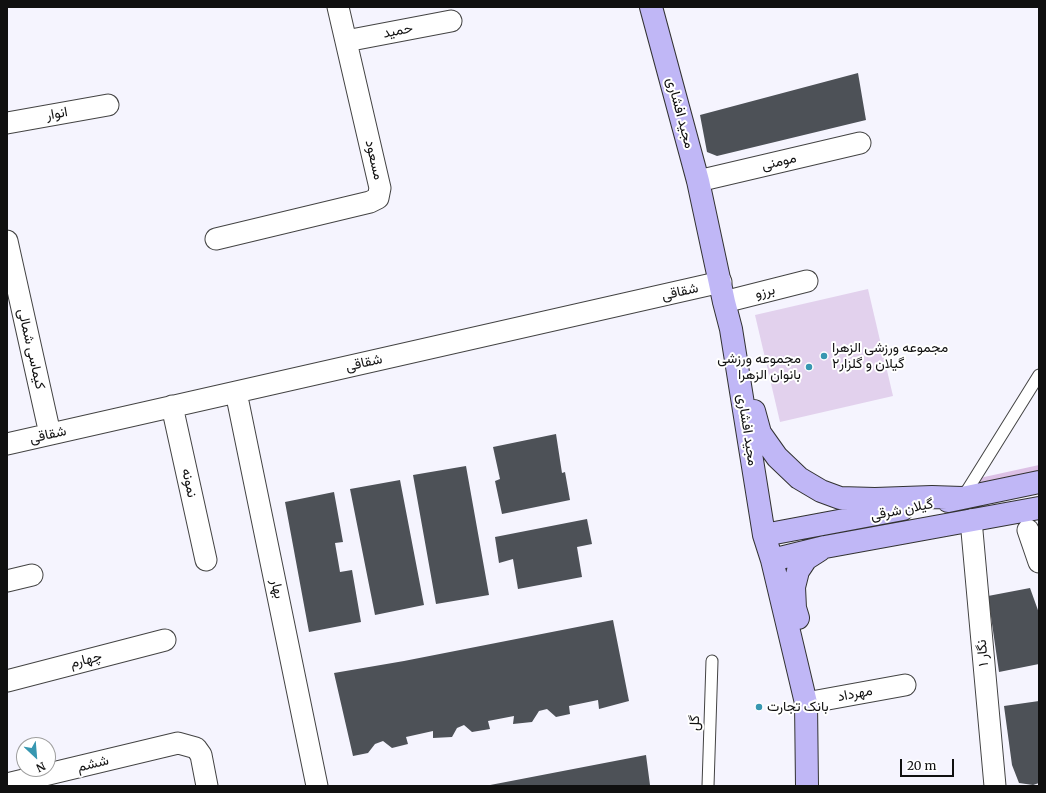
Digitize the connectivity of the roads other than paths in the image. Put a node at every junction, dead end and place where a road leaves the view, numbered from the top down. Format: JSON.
{"nodes":[{"id":1,"x":338,"y":7,"type":"edge"},
{"id":2,"x":651,"y":7,"type":"edge"},
{"id":3,"x":451,"y":21,"type":"dead end"},
{"id":4,"x":346,"y":41,"type":"junction"},
{"id":5,"x":108,"y":104,"type":"dead end"},
{"id":6,"x":7,"y":123,"type":"edge"},
{"id":7,"x":860,"y":143,"type":"dead end"},
{"id":8,"x":698,"y":181,"type":"junction"},
{"id":9,"x":216,"y":239,"type":"dead end"},
{"id":10,"x":7,"y":241,"type":"edge"},
{"id":11,"x":807,"y":281,"type":"dead end"},
{"id":12,"x":722,"y":292,"type":"junction"},
{"id":13,"x":731,"y":329,"type":"junction"},
{"id":14,"x":1039,"y":375,"type":"edge"},
{"id":15,"x":236,"y":392,"type":"junction"},
{"id":16,"x":172,"y":406,"type":"junction"},
{"id":17,"x":50,"y":434,"type":"junction"},
{"id":18,"x":7,"y":444,"type":"edge"},
{"id":19,"x":1039,"y":482,"type":"edge"},
{"id":20,"x":962,"y":498,"type":"junction"},
{"id":21,"x":1039,"y":508,"type":"edge"},
{"id":22,"x":971,"y":520,"type":"junction"},
{"id":23,"x":1028,"y":530,"type":"dead end"},
{"id":24,"x":764,"y":535,"type":"junction"},
{"id":25,"x":825,"y":547,"type":"junction"},
{"id":26,"x":206,"y":560,"type":"dead end"},
{"id":27,"x":772,"y":560,"type":"junction"},
{"id":28,"x":1039,"y":562,"type":"edge"},
{"id":29,"x":32,"y":575,"type":"dead end"},
{"id":30,"x":7,"y":581,"type":"edge"},
{"id":31,"x":165,"y":640,"type":"dead end"},
{"id":32,"x":712,"y":661,"type":"dead end"},
{"id":33,"x":7,"y":680,"type":"edge"},
{"id":34,"x":905,"y":684,"type":"dead end"},
{"id":35,"x":806,"y":703,"type":"junction"},
{"id":36,"x":7,"y":784,"type":"edge"},
{"id":37,"x":207,"y":786,"type":"edge"},
{"id":38,"x":317,"y":786,"type":"edge"},
{"id":39,"x":708,"y":786,"type":"edge"},
{"id":40,"x":807,"y":786,"type":"edge"},
{"id":41,"x":995,"y":786,"type":"edge"}],
"edges":[{"from":1,"to":4,"type":"street","name":"مسعود"},
{"from":2,"to":8,"type":"main road","name":"مجید افشاری"},
{"from":3,"to":4,"type":"street","name":"حمید"},
{"from":4,"to":9,"type":"street","name":"مسعود"},
{"from":5,"to":6,"type":"street","name":"انوار"},
{"from":7,"to":8,"type":"street","name":"مومنی"},
{"from":8,"to":12,"type":"main road","name":"مجید افشاری"},
{"from":10,"to":17,"type":"street","name":"کیماسی شمالی"},
{"from":11,"to":12,"type":"street","name":"برزو"},
{"from":12,"to":13,"type":"main road","name":"مجید افشاری"},
{"from":12,"to":15,"type":"street","name":"شقاقی"},
{"from":13,"to":20,"type":"main road"},
{"from":13,"to":24,"type":"main road","name":"مجید افشاری"},
{"from":14,"to":20,"type":"lane"},
{"from":15,"to":16,"type":"street","name":"شقاقی"},
{"from":15,"to":38,"type":"street","name":"بهار"},
{"from":16,"to":17,"type":"street","name":"شقاقی"},
{"from":16,"to":26,"type":"street","name":"نمونه"},
{"from":17,"to":18,"type":"street","name":"شقاقی"},
{"from":19,"to":20,"type":"main road","name":"گیلان شرقی"},
{"from":20,"to":24,"type":"main road","name":"گیلان شرقی"},
{"from":21,"to":22,"type":"main road","name":"گیلان شرقی"},
{"from":22,"to":25,"type":"main road","name":"گیلان شرقی"},
{"from":22,"to":41,"type":"street","name":"نگار ۱"},
{"from":23,"to":28,"type":"street"},
{"from":24,"to":27,"type":"main road","name":"مجید افشاری"},
{"from":25,"to":27,"type":"main road","name":"گیلان شرقی"},
{"from":25,"to":35,"type":"main road","name":"گیلان شرقی"},
{"from":27,"to":35,"type":"main road","name":"مجید افشاری"},
{"from":29,"to":30,"type":"street"},
{"from":31,"to":33,"type":"street","name":"چهارم"},
{"from":32,"to":39,"type":"lane","name":"گل"},
{"from":34,"to":35,"type":"street","name":"مهرداد"},
{"from":35,"to":40,"type":"main road","name":"مجید افشاری"},
{"from":36,"to":37,"type":"street","name":"ششم"}]}
